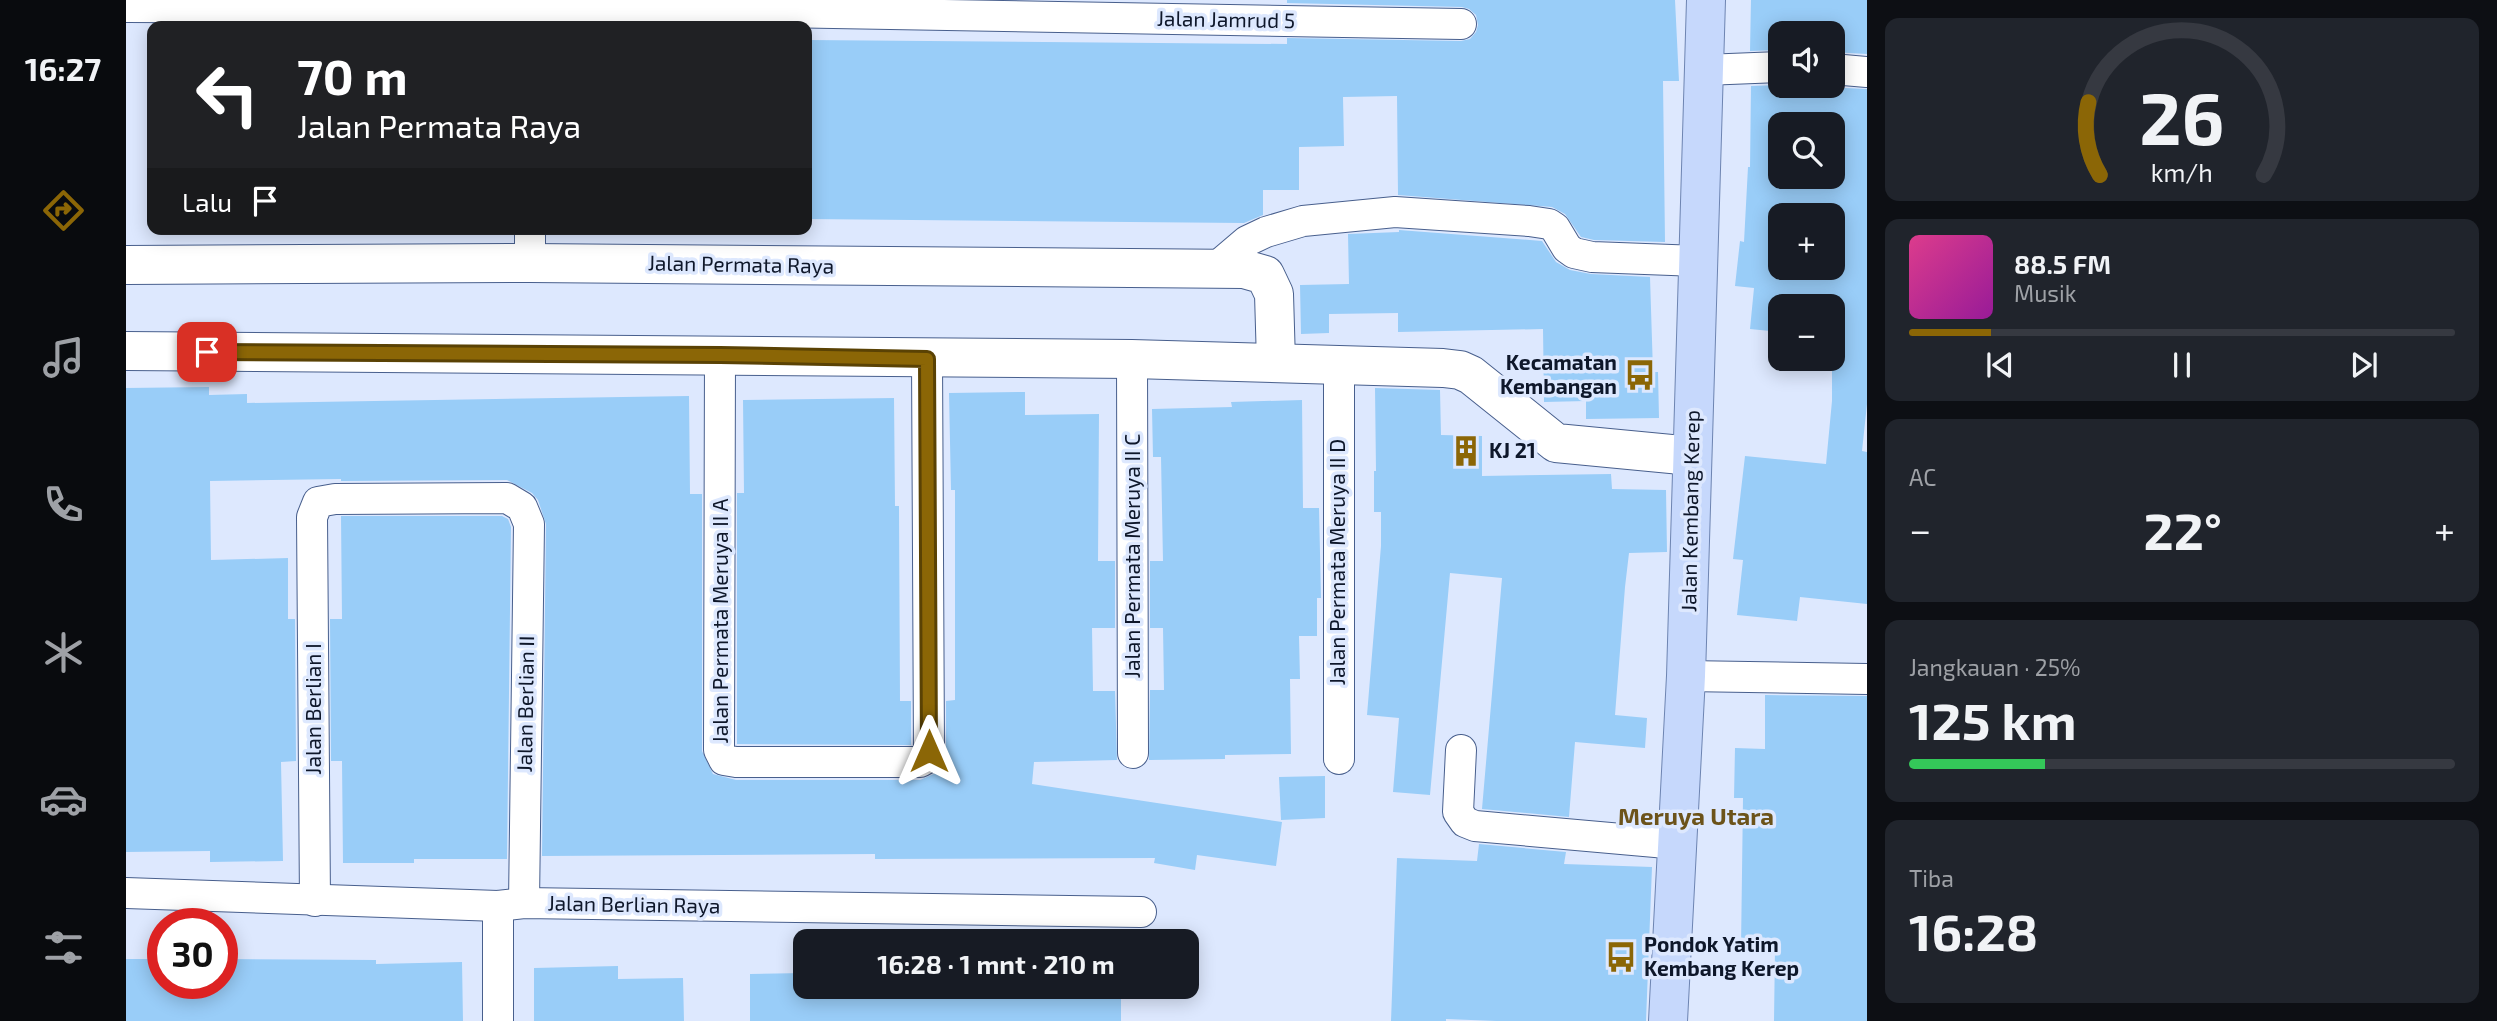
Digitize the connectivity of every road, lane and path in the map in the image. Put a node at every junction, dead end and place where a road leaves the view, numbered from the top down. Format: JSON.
{"nodes":[{"id":1,"x":1706,"y":0,"type":"edge"},
{"id":2,"x":126,"y":7,"type":"edge"},
{"id":3,"x":529,"y":12,"type":"edge"},
{"id":4,"x":1461,"y":24,"type":"dead end"},
{"id":5,"x":1768,"y":67,"type":"edge"},
{"id":6,"x":1704,"y":70,"type":"junction"},
{"id":7,"x":1845,"y":70,"type":"edge"},
{"id":8,"x":1867,"y":72,"type":"edge"},
{"id":9,"x":530,"y":246,"type":"edge"},
{"id":10,"x":1698,"y":261,"type":"junction"},
{"id":11,"x":126,"y":265,"type":"edge"},
{"id":12,"x":1214,"y":269,"type":"junction"},
{"id":13,"x":126,"y":351,"type":"edge"},
{"id":14,"x":720,"y":355,"type":"junction"},
{"id":15,"x":927,"y":359,"type":"junction"},
{"id":16,"x":1132,"y":359,"type":"junction"},
{"id":17,"x":1276,"y":362,"type":"junction"},
{"id":18,"x":1339,"y":366,"type":"junction"},
{"id":19,"x":1692,"y":456,"type":"junction"},
{"id":20,"x":522,"y":507,"type":"joint"},
{"id":21,"x":1686,"y":676,"type":"junction"},
{"id":22,"x":1867,"y":679,"type":"edge"},
{"id":23,"x":1461,"y":750,"type":"dead end"},
{"id":24,"x":1133,"y":753,"type":"dead end"},
{"id":25,"x":1339,"y":759,"type":"dead end"},
{"id":26,"x":1678,"y":844,"type":"junction"},
{"id":27,"x":126,"y":892,"type":"edge"},
{"id":28,"x":315,"y":901,"type":"junction"},
{"id":29,"x":511,"y":905,"type":"junction"},
{"id":30,"x":1141,"y":912,"type":"dead end"},
{"id":31,"x":498,"y":1021,"type":"edge"},
{"id":32,"x":1668,"y":1021,"type":"edge"}],
"edges":[{"from":1,"to":6,"type":"main road","name":"Jalan Kembang Kerep"},
{"from":2,"to":3,"type":"street","name":"Jalan Jamrud 5"},
{"from":3,"to":4,"type":"street","name":"Jalan Jamrud 5"},
{"from":5,"to":6,"type":"street"},
{"from":6,"to":10,"type":"main road","name":"Jalan Kembang Kerep"},
{"from":7,"to":8,"type":"street"},
{"from":9,"to":11,"type":"street","name":"Jalan Permata Raya"},
{"from":9,"to":12,"type":"street","name":"Jalan Permata Raya"},
{"from":10,"to":12,"type":"street"},
{"from":10,"to":19,"type":"main road","name":"Jalan Kembang Kerep"},
{"from":12,"to":17,"type":"street","name":"Jalan Permata Raya"},
{"from":13,"to":14,"type":"street"},
{"from":14,"to":15,"type":"street"},
{"from":14,"to":15,"type":"street","name":"Jalan Permata Meruya II A"},
{"from":15,"to":16,"type":"street"},
{"from":16,"to":17,"type":"street"},
{"from":16,"to":24,"type":"street","name":"Jalan Permata Meruya II C"},
{"from":17,"to":18,"type":"street"},
{"from":18,"to":19,"type":"street"},
{"from":18,"to":25,"type":"street","name":"Jalan Permata Meruya II D"},
{"from":19,"to":21,"type":"main road","name":"Jalan Kembang Kerep"},
{"from":20,"to":28,"type":"street","name":"Jalan Berlian I"},
{"from":20,"to":29,"type":"street","name":"Jalan Berlian II"},
{"from":21,"to":22,"type":"street"},
{"from":21,"to":26,"type":"main road","name":"Jalan Kembang Kerep"},
{"from":23,"to":26,"type":"street"},
{"from":26,"to":32,"type":"main road","name":"Jalan Kembang Kerep"},
{"from":27,"to":28,"type":"street","name":"Jalan Berlian Raya"},
{"from":28,"to":29,"type":"street","name":"Jalan Berlian Raya"},
{"from":29,"to":30,"type":"street","name":"Jalan Berlian Raya"},
{"from":29,"to":31,"type":"street","name":"Jalan Berlian II"}]}
